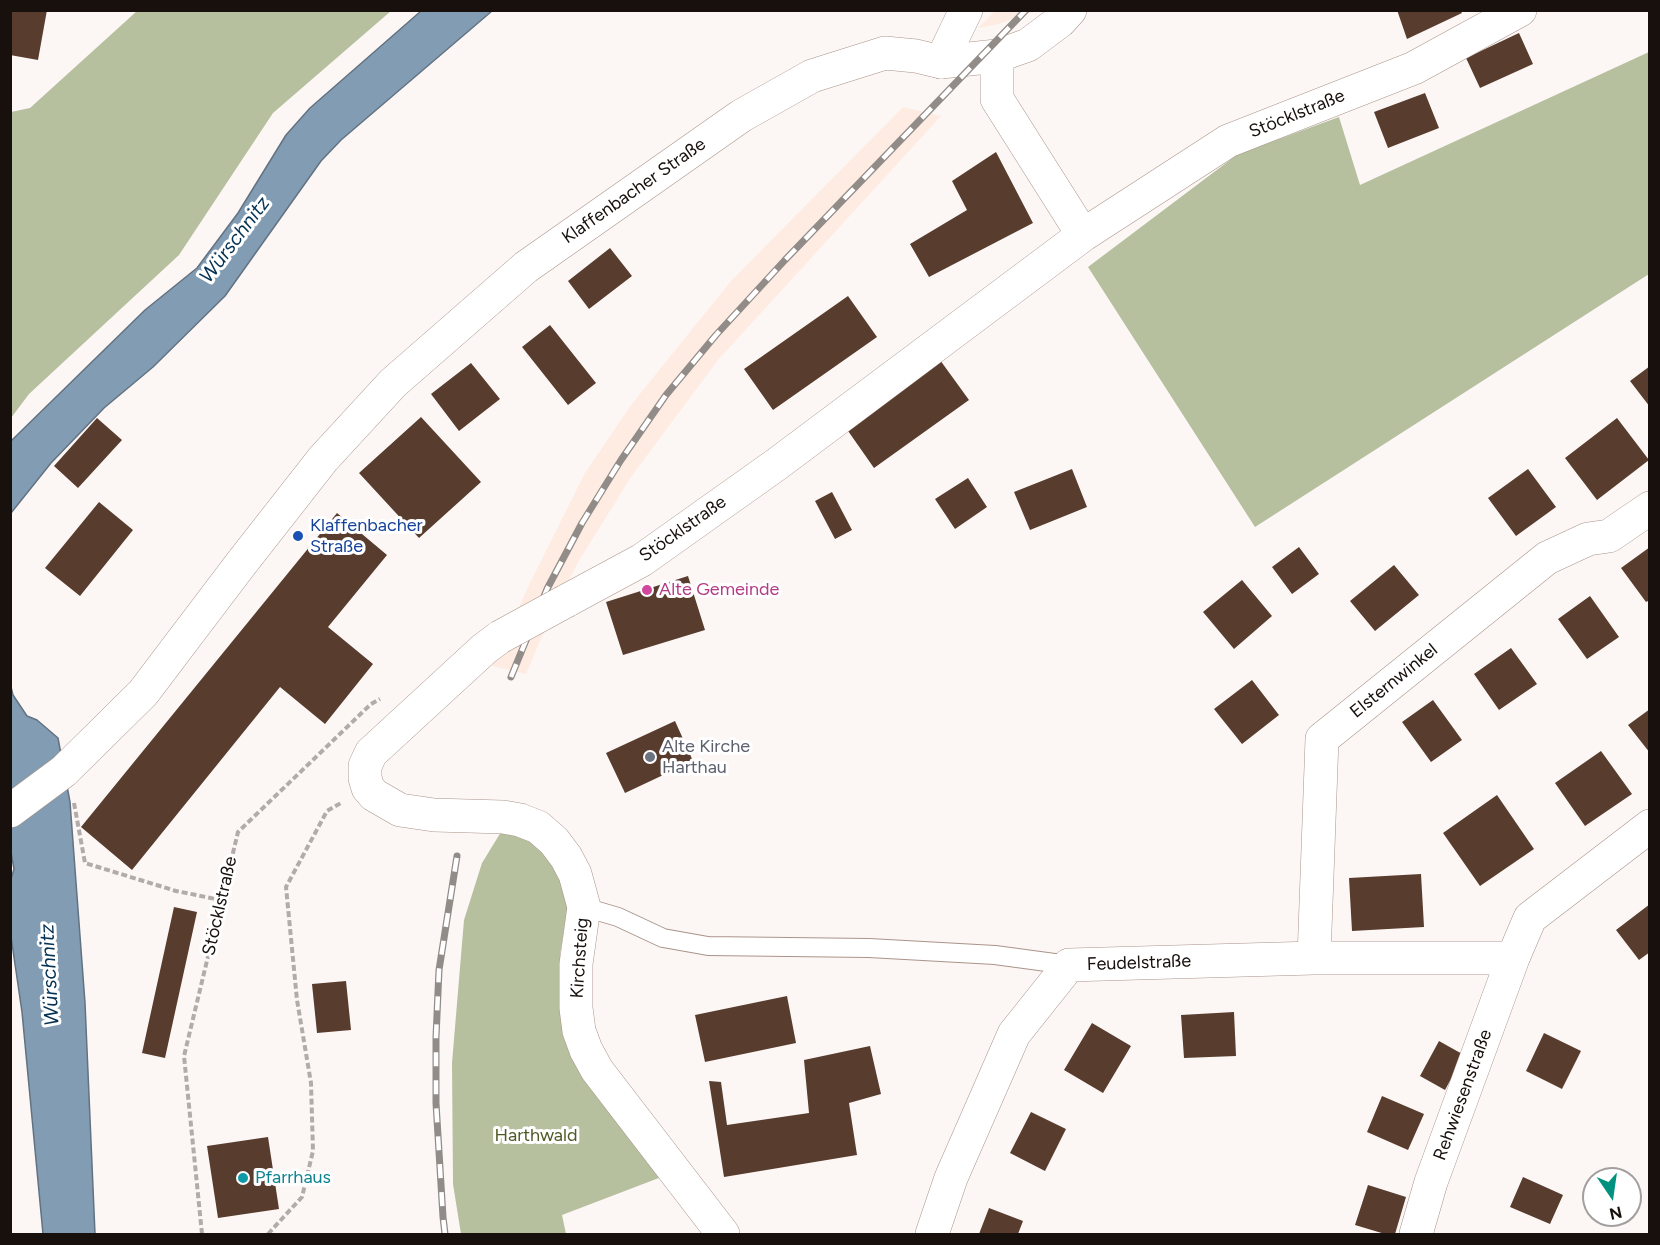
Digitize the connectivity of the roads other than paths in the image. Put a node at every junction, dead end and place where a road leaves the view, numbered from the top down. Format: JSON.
{"nodes":[{"id":1,"x":966,"y":10,"type":"edge"},
{"id":2,"x":1070,"y":10,"type":"edge"},
{"id":3,"x":1520,"y":10,"type":"edge"},
{"id":4,"x":997,"y":56,"type":"junction"},
{"id":5,"x":941,"y":62,"type":"junction"},
{"id":6,"x":1083,"y":236,"type":"junction"},
{"id":7,"x":1650,"y":508,"type":"edge"},
{"id":8,"x":10,"y":811,"type":"edge"},
{"id":9,"x":434,"y":815,"type":"joint"},
{"id":10,"x":1650,"y":826,"type":"edge"},
{"id":11,"x":584,"y":906,"type":"junction"},
{"id":12,"x":1314,"y":958,"type":"junction"},
{"id":13,"x":1513,"y":958,"type":"junction"},
{"id":14,"x":1069,"y":965,"type":"junction"},
{"id":15,"x":723,"y":1234,"type":"edge"},
{"id":16,"x":932,"y":1234,"type":"edge"},
{"id":17,"x":1416,"y":1234,"type":"edge"}],
"edges":[{"from":1,"to":5,"type":"street"},
{"from":2,"to":4,"type":"street","name":"Klaffenbacher Straße"},
{"from":3,"to":6,"type":"street","name":"Stöcklstraße"},
{"from":4,"to":5,"type":"street","name":"Klaffenbacher Straße"},
{"from":4,"to":6,"type":"street"},
{"from":5,"to":8,"type":"street","name":"Klaffenbacher Straße"},
{"from":6,"to":9,"type":"street","name":"Stöcklstraße","bridge":true},
{"from":7,"to":12,"type":"street","name":"Elsternwinkel"},
{"from":9,"to":11,"type":"street","name":"Kirchsteig"},
{"from":10,"to":13,"type":"street"},
{"from":11,"to":14,"type":"lane"},
{"from":11,"to":15,"type":"street","name":"Kirchsteig"},
{"from":12,"to":13,"type":"street","name":"Feudelstraße"},
{"from":12,"to":14,"type":"street","name":"Feudelstraße"},
{"from":13,"to":17,"type":"street","name":"Rehwiesenstraße"},
{"from":14,"to":16,"type":"street","name":"Feudelstraße"}]}
